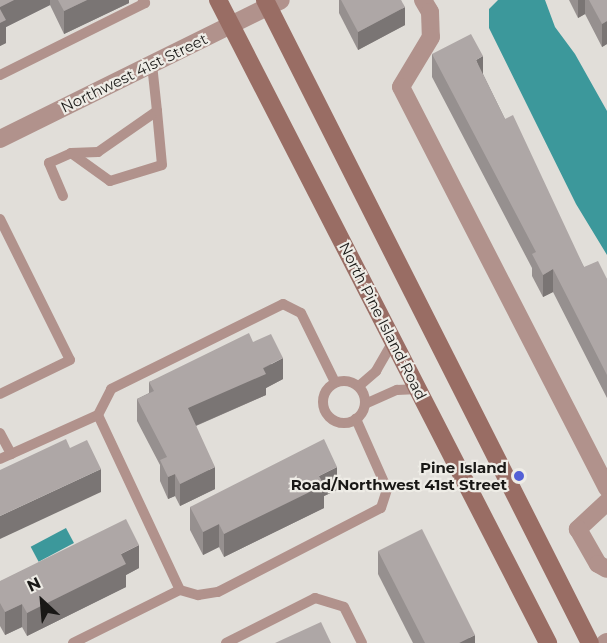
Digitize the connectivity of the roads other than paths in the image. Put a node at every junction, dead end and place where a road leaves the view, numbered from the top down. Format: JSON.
{"nodes":[{"id":1,"x":143,"y":0,"type":"edge"},
{"id":2,"x":218,"y":0,"type":"edge"},
{"id":3,"x":423,"y":0,"type":"edge"},
{"id":4,"x":271,"y":2,"type":"edge"},
{"id":5,"x":231,"y":25,"type":"junction"},
{"id":6,"x":152,"y":64,"type":"junction"},
{"id":7,"x":0,"y":75,"type":"edge"},
{"id":8,"x":157,"y":111,"type":"junction"},
{"id":9,"x":0,"y":139,"type":"edge"},
{"id":10,"x":71,"y":153,"type":"junction"},
{"id":11,"x":63,"y":196,"type":"dead end"},
{"id":12,"x":0,"y":219,"type":"edge"},
{"id":13,"x":393,"y":341,"type":"junction"},
{"id":14,"x":335,"y":382,"type":"junction"},
{"id":15,"x":359,"y":386,"type":"junction"},
{"id":16,"x":418,"y":389,"type":"junction"},
{"id":17,"x":0,"y":394,"type":"edge"},
{"id":18,"x":365,"y":404,"type":"junction"},
{"id":19,"x":98,"y":415,"type":"junction"},
{"id":20,"x":356,"y":419,"type":"junction"},
{"id":21,"x":0,"y":433,"type":"edge"},
{"id":22,"x":11,"y":454,"type":"junction"},
{"id":23,"x":0,"y":459,"type":"edge"},
{"id":24,"x":607,"y":488,"type":"edge"},
{"id":25,"x":607,"y":502,"type":"edge"},
{"id":26,"x":607,"y":569,"type":"edge"},
{"id":27,"x":180,"y":590,"type":"junction"},
{"id":28,"x":73,"y":643,"type":"edge"},
{"id":29,"x":226,"y":643,"type":"edge"},
{"id":30,"x":362,"y":643,"type":"edge"},
{"id":31,"x":548,"y":643,"type":"edge"},
{"id":32,"x":590,"y":643,"type":"edge"}],
"edges":[{"from":1,"to":7,"type":"lane"},
{"from":2,"to":5,"type":"main road","name":"North Pine Island Road"},
{"from":3,"to":24,"type":"street"},
{"from":4,"to":5,"type":"street","name":"Northwest 41st Street"},
{"from":4,"to":32,"type":"main road"},
{"from":5,"to":6,"type":"street","name":"Northwest 41st Street"},
{"from":5,"to":13,"type":"main road","name":"North Pine Island Road"},
{"from":6,"to":8,"type":"lane"},
{"from":6,"to":9,"type":"street","name":"Northwest 41st Street"},
{"from":8,"to":10,"type":"lane"},
{"from":8,"to":10,"type":"lane"},
{"from":10,"to":11,"type":"lane"},
{"from":12,"to":17,"type":"lane"},
{"from":13,"to":15,"type":"lane"},
{"from":13,"to":16,"type":"main road","name":"North Pine Island Road"},
{"from":14,"to":15,"type":"lane"},
{"from":14,"to":19,"type":"lane"},
{"from":14,"to":20,"type":"lane"},
{"from":15,"to":18,"type":"lane"},
{"from":16,"to":18,"type":"lane"},
{"from":16,"to":31,"type":"main road","name":"North Pine Island Road"},
{"from":18,"to":20,"type":"lane"},
{"from":19,"to":22,"type":"lane"},
{"from":19,"to":27,"type":"lane"},
{"from":20,"to":27,"type":"lane"},
{"from":21,"to":22,"type":"lane"},
{"from":22,"to":23,"type":"lane"},
{"from":25,"to":26,"type":"street"},
{"from":27,"to":28,"type":"lane"},
{"from":29,"to":30,"type":"lane"}]}
